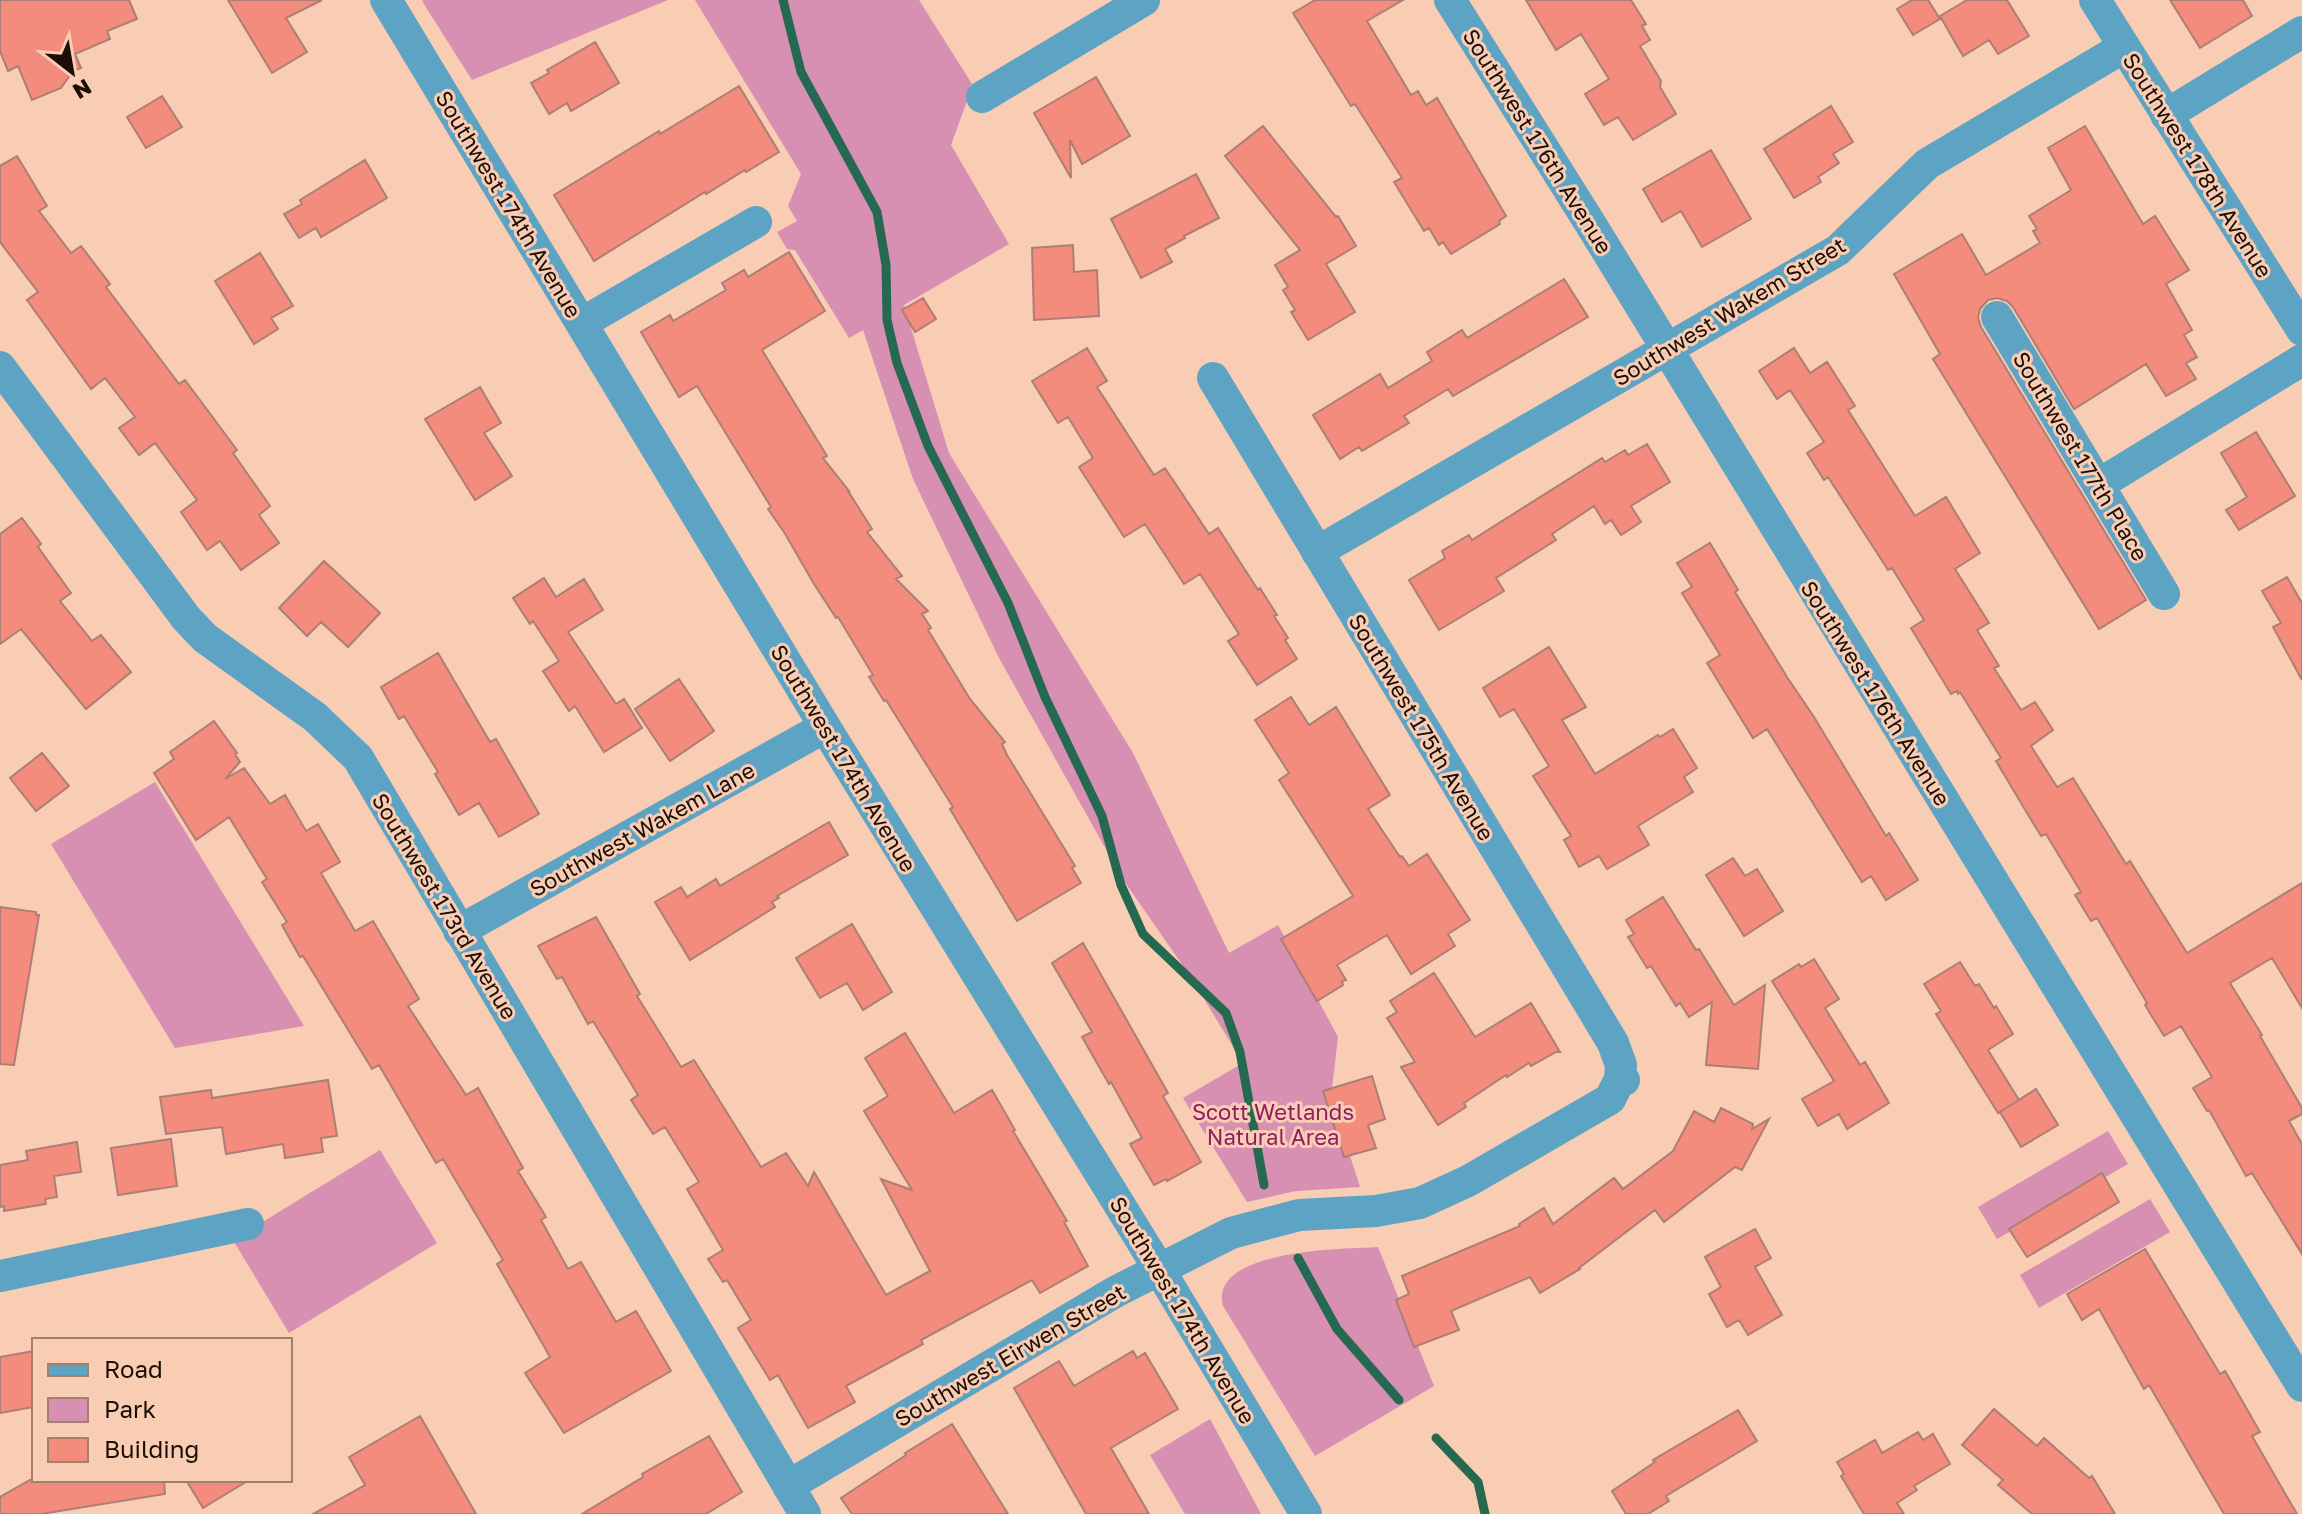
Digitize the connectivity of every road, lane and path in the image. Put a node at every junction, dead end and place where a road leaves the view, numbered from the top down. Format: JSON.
{"nodes":[{"id":1,"x":386,"y":0,"type":"edge"},
{"id":2,"x":1144,"y":0,"type":"edge"},
{"id":3,"x":1450,"y":0,"type":"edge"},
{"id":4,"x":2095,"y":0,"type":"edge"},
{"id":5,"x":2302,"y":32,"type":"edge"},
{"id":6,"x":2124,"y":47,"type":"junction"},
{"id":7,"x":982,"y":97,"type":"dead end"},
{"id":8,"x":2166,"y":115,"type":"junction"},
{"id":9,"x":756,"y":222,"type":"dead end"},
{"id":10,"x":1997,"y":317,"type":"dead end"},
{"id":11,"x":582,"y":323,"type":"junction"},
{"id":12,"x":2302,"y":330,"type":"edge"},
{"id":13,"x":1666,"y":350,"type":"junction"},
{"id":14,"x":2302,"y":360,"type":"edge"},
{"id":15,"x":0,"y":367,"type":"edge"},
{"id":16,"x":1213,"y":378,"type":"dead end"},
{"id":17,"x":2098,"y":485,"type":"junction"},
{"id":18,"x":1317,"y":552,"type":"junction"},
{"id":19,"x":2164,"y":594,"type":"dead end"},
{"id":20,"x":825,"y":727,"type":"junction"},
{"id":21,"x":459,"y":931,"type":"junction"},
{"id":22,"x":1622,"y":1079,"type":"joint"},
{"id":23,"x":248,"y":1224,"type":"dead end"},
{"id":24,"x":1159,"y":1269,"type":"junction"},
{"id":25,"x":0,"y":1276,"type":"edge"},
{"id":26,"x":2302,"y":1386,"type":"edge"},
{"id":27,"x":788,"y":1486,"type":"junction"},
{"id":28,"x":805,"y":1514,"type":"edge"},
{"id":29,"x":1306,"y":1514,"type":"edge"}],
"edges":[{"from":1,"to":11,"type":"street","name":"Southwest 174th Avenue"},
{"from":2,"to":7,"type":"street"},
{"from":3,"to":13,"type":"street","name":"Southwest 176th Avenue"},
{"from":4,"to":6,"type":"street","name":"Southwest 178th Avenue"},
{"from":5,"to":8,"type":"street"},
{"from":6,"to":8,"type":"street","name":"Southwest 178th Avenue"},
{"from":6,"to":13,"type":"street","name":"Southwest Wakem Street"},
{"from":8,"to":12,"type":"street","name":"Southwest 178th Avenue"},
{"from":9,"to":11,"type":"street"},
{"from":10,"to":17,"type":"street","name":"Southwest 177th Place"},
{"from":11,"to":20,"type":"street","name":"Southwest 174th Avenue"},
{"from":13,"to":18,"type":"street","name":"Southwest Wakem Street"},
{"from":13,"to":26,"type":"street","name":"Southwest 176th Avenue"},
{"from":14,"to":17,"type":"street"},
{"from":15,"to":21,"type":"street","name":"Southwest 173rd Avenue"},
{"from":16,"to":18,"type":"street","name":"Southwest 175th Avenue"},
{"from":17,"to":19,"type":"street","name":"Southwest 177th Place"},
{"from":18,"to":22,"type":"street","name":"Southwest 175th Avenue"},
{"from":20,"to":21,"type":"street","name":"Southwest Wakem Lane"},
{"from":20,"to":24,"type":"street","name":"Southwest 174th Avenue"},
{"from":21,"to":27,"type":"street","name":"Southwest 173rd Avenue"},
{"from":22,"to":24,"type":"street","name":"Southwest Eirwen Street"},
{"from":23,"to":25,"type":"street"},
{"from":24,"to":27,"type":"street","name":"Southwest Eirwen Street"},
{"from":24,"to":29,"type":"street","name":"Southwest 174th Avenue"},
{"from":27,"to":28,"type":"street","name":"Southwest 173rd Avenue"}]}
